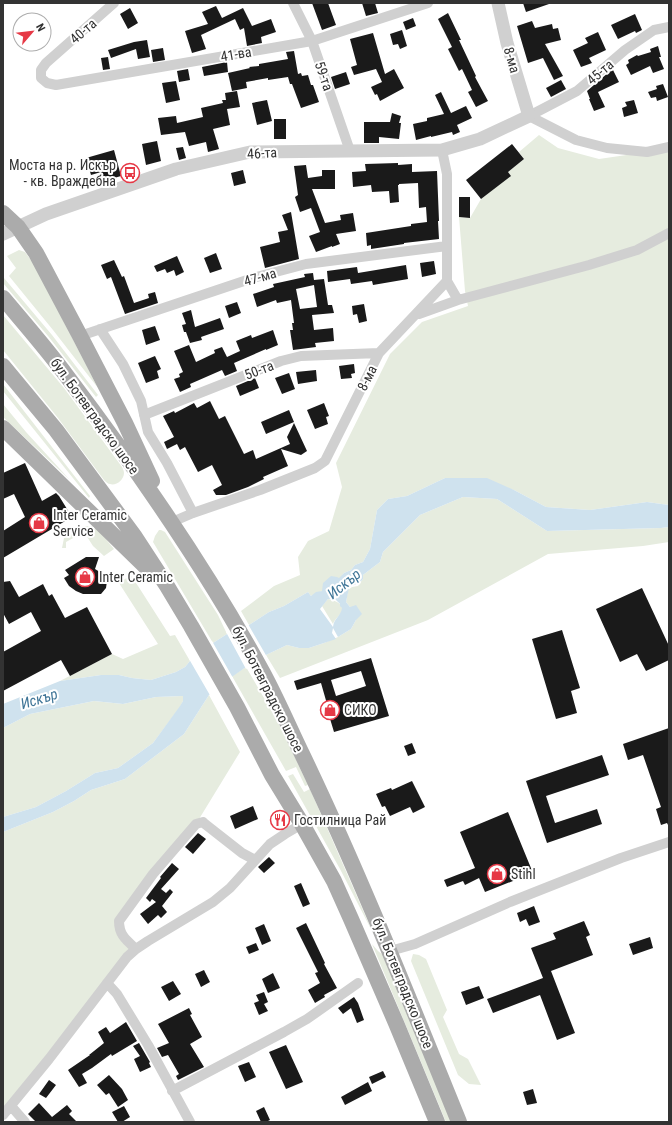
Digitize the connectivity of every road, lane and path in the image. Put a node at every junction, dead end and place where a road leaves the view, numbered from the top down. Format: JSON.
{"nodes":[{"id":1,"x":114,"y":3,"type":"edge"},
{"id":2,"x":293,"y":3,"type":"edge"},
{"id":3,"x":427,"y":3,"type":"edge"},
{"id":4,"x":498,"y":3,"type":"edge"},
{"id":5,"x":669,"y":27,"type":"edge"},
{"id":6,"x":312,"y":41,"type":"junction"},
{"id":7,"x":41,"y":78,"type":"joint"},
{"id":8,"x":529,"y":116,"type":"junction"},
{"id":9,"x":669,"y":146,"type":"edge"},
{"id":10,"x":442,"y":150,"type":"junction"},
{"id":11,"x":350,"y":151,"type":"junction"},
{"id":12,"x":3,"y":213,"type":"edge"},
{"id":13,"x":18,"y":227,"type":"junction"},
{"id":14,"x":669,"y":233,"type":"edge"},
{"id":15,"x":3,"y":234,"type":"edge"},
{"id":16,"x":447,"y":246,"type":"junction"},
{"id":17,"x":448,"y":281,"type":"junction"},
{"id":18,"x":3,"y":298,"type":"edge"},
{"id":19,"x":458,"y":300,"type":"junction"},
{"id":20,"x":417,"y":314,"type":"junction"},
{"id":21,"x":100,"y":329,"type":"junction"},
{"id":22,"x":80,"y":336,"type":"junction"},
{"id":23,"x":380,"y":353,"type":"junction"},
{"id":24,"x":3,"y":366,"type":"edge"},
{"id":25,"x":144,"y":415,"type":"junction"},
{"id":26,"x":3,"y":428,"type":"edge"},
{"id":27,"x":192,"y":513,"type":"junction"},
{"id":28,"x":172,"y":522,"type":"junction"},
{"id":29,"x":167,"y":586,"type":"junction"},
{"id":30,"x":302,"y":824,"type":"junction"},
{"id":31,"x":669,"y":842,"type":"edge"},
{"id":32,"x":255,"y":860,"type":"junction"},
{"id":33,"x":334,"y":881,"type":"junction"},
{"id":34,"x":136,"y":949,"type":"junction"},
{"id":35,"x":390,"y":951,"type":"junction"},
{"id":36,"x":107,"y":983,"type":"junction"},
{"id":37,"x":358,"y":983,"type":"dead end"},
{"id":38,"x":172,"y":1091,"type":"junction"},
{"id":39,"x":11,"y":1106,"type":"junction"},
{"id":40,"x":3,"y":1116,"type":"edge"},
{"id":41,"x":25,"y":1122,"type":"edge"},
{"id":42,"x":190,"y":1122,"type":"edge"},
{"id":43,"x":437,"y":1122,"type":"edge"},
{"id":44,"x":460,"y":1122,"type":"edge"}],
"edges":[{"from":1,"to":7,"type":"street","name":"40-та"},
{"from":2,"to":6,"type":"street","name":"59-та"},
{"from":3,"to":6,"type":"street","name":"41-ва"},
{"from":4,"to":8,"type":"street","name":"8-ма"},
{"from":5,"to":8,"type":"street","name":"45-та"},
{"from":6,"to":7,"type":"street","name":"41-ва"},
{"from":6,"to":11,"type":"street","name":"59-та"},
{"from":8,"to":9,"type":"street"},
{"from":8,"to":10,"type":"street","name":"46-та"},
{"from":10,"to":11,"type":"street","name":"46-та"},
{"from":10,"to":16,"type":"street"},
{"from":11,"to":13,"type":"street","name":"46-та"},
{"from":12,"to":13,"type":"main road"},
{"from":13,"to":15,"type":"street","name":"46-та"},
{"from":13,"to":22,"type":"main road"},
{"from":14,"to":19,"type":"street"},
{"from":16,"to":17,"type":"street"},
{"from":16,"to":21,"type":"street","name":"47-ма"},
{"from":17,"to":19,"type":"street"},
{"from":17,"to":20,"type":"street","name":"8-ма"},
{"from":18,"to":28,"type":"main road","name":"бул. Ботевградско шосе"},
{"from":19,"to":20,"type":"street"},
{"from":20,"to":23,"type":"street","name":"8-ма"},
{"from":21,"to":22,"type":"street","name":"47-ма"},
{"from":21,"to":25,"type":"street"},
{"from":22,"to":28,"type":"main road"},
{"from":23,"to":25,"type":"street","name":"50-та"},
{"from":23,"to":27,"type":"street","name":"8-ма"},
{"from":24,"to":29,"type":"main road","name":"бул. Ботевградско шосе"},
{"from":25,"to":27,"type":"street"},
{"from":26,"to":29,"type":"main road"},
{"from":27,"to":28,"type":"street","name":"8-ма"},
{"from":28,"to":35,"type":"main road","name":"бул. Ботевградско шосе"},
{"from":29,"to":30,"type":"main road","name":"бул. Ботевградско шосе"},
{"from":30,"to":32,"type":"street"},
{"from":30,"to":33,"type":"main road","name":"бул. Ботевградско шосе"},
{"from":31,"to":35,"type":"street"},
{"from":32,"to":34,"type":"street"},
{"from":32,"to":34,"type":"street"},
{"from":33,"to":35,"type":"main road"},
{"from":33,"to":43,"type":"main road","name":"бул. Ботевградско шосе"},
{"from":34,"to":36,"type":"street"},
{"from":35,"to":44,"type":"main road","name":"бул. Ботевградско шосе"},
{"from":36,"to":38,"type":"street"},
{"from":36,"to":39,"type":"street"},
{"from":37,"to":38,"type":"street"},
{"from":38,"to":42,"type":"street"},
{"from":39,"to":40,"type":"street"},
{"from":39,"to":41,"type":"street"}]}
